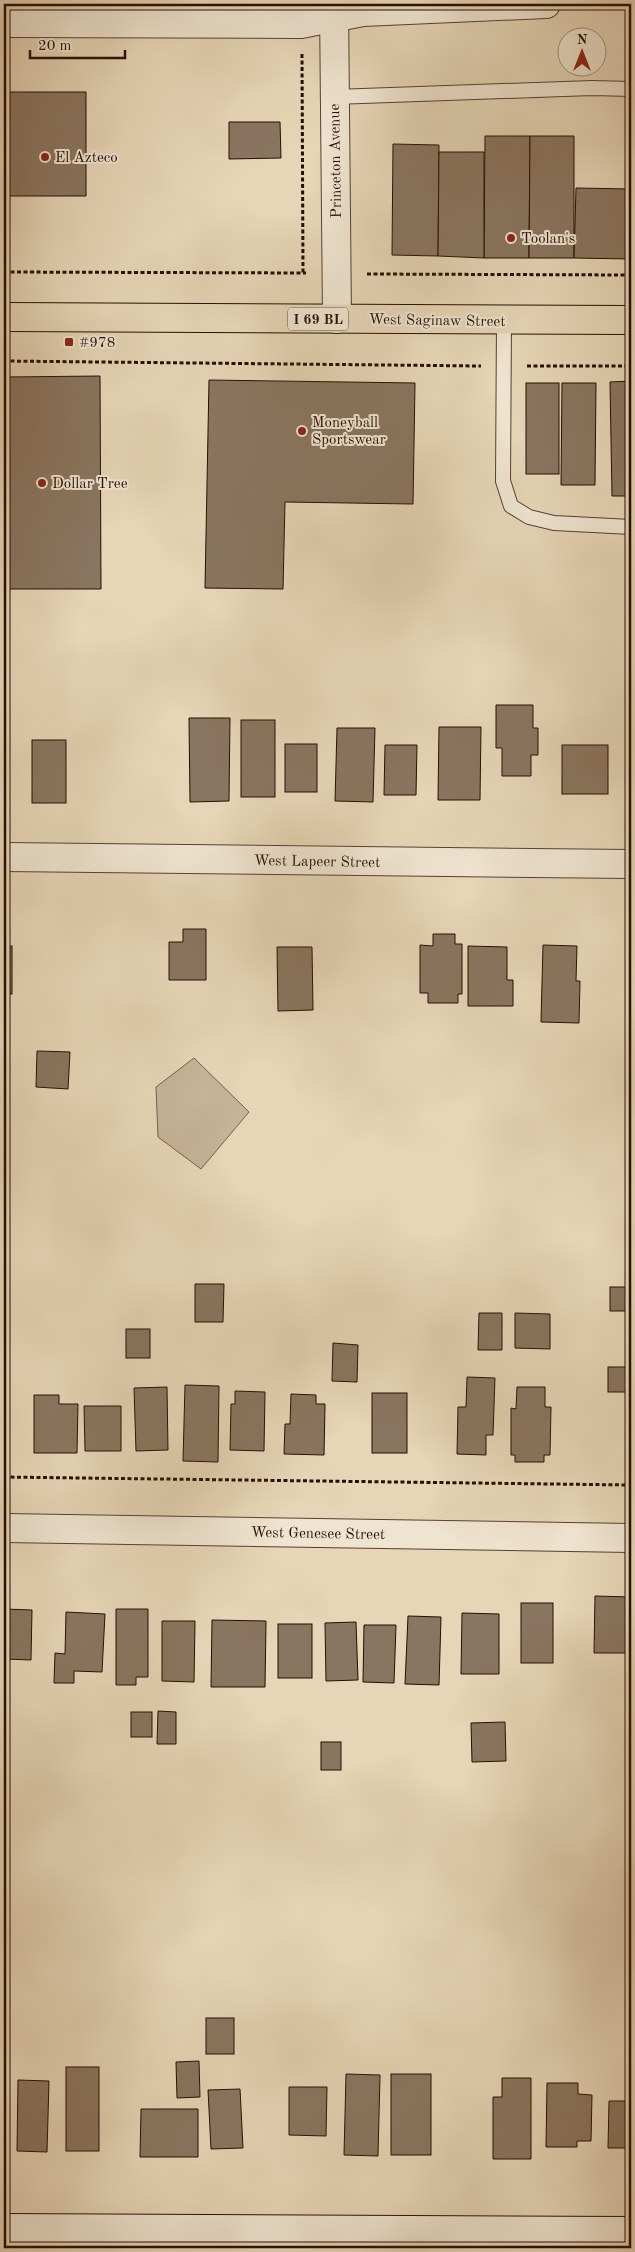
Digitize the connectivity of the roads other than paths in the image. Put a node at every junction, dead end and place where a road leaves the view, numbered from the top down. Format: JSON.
{"nodes":[{"id":1,"x":546,"y":4,"type":"edge"},
{"id":2,"x":334,"y":10,"type":"edge"},
{"id":3,"x":61,"y":13,"type":"edge"},
{"id":4,"x":4,"y":23,"type":"edge"},
{"id":5,"x":631,"y":90,"type":"edge"},
{"id":6,"x":334,"y":97,"type":"junction"},
{"id":7,"x":4,"y":317,"type":"edge"},
{"id":8,"x":337,"y":319,"type":"junction"},
{"id":9,"x":504,"y":320,"type":"junction"},
{"id":10,"x":631,"y":320,"type":"edge"},
{"id":11,"x":631,"y":527,"type":"edge"},
{"id":12,"x":4,"y":857,"type":"edge"},
{"id":13,"x":631,"y":864,"type":"edge"},
{"id":14,"x":4,"y":1528,"type":"edge"},
{"id":15,"x":631,"y":1538,"type":"edge"},
{"id":16,"x":4,"y":2228,"type":"edge"},
{"id":17,"x":631,"y":2231,"type":"edge"}],
"edges":[{"from":1,"to":2,"type":"street"},
{"from":2,"to":3,"type":"street"},
{"from":2,"to":6,"type":"street","name":"Princeton Avenue"},
{"from":3,"to":4,"type":"street"},
{"from":5,"to":6,"type":"lane"},
{"from":6,"to":8,"type":"street","name":"Princeton Avenue"},
{"from":7,"to":8,"type":"main road","name":"West Saginaw Street","number":"I 69 BL"},
{"from":8,"to":9,"type":"main road","name":"West Saginaw Street","number":"I 69 BL"},
{"from":9,"to":10,"type":"main road","name":"West Saginaw Street","number":"I 69 BL"},
{"from":9,"to":11,"type":"lane"},
{"from":12,"to":13,"type":"street","name":"West Lapeer Street"},
{"from":14,"to":15,"type":"street","name":"West Genesee Street"},
{"from":16,"to":17,"type":"street"}]}
